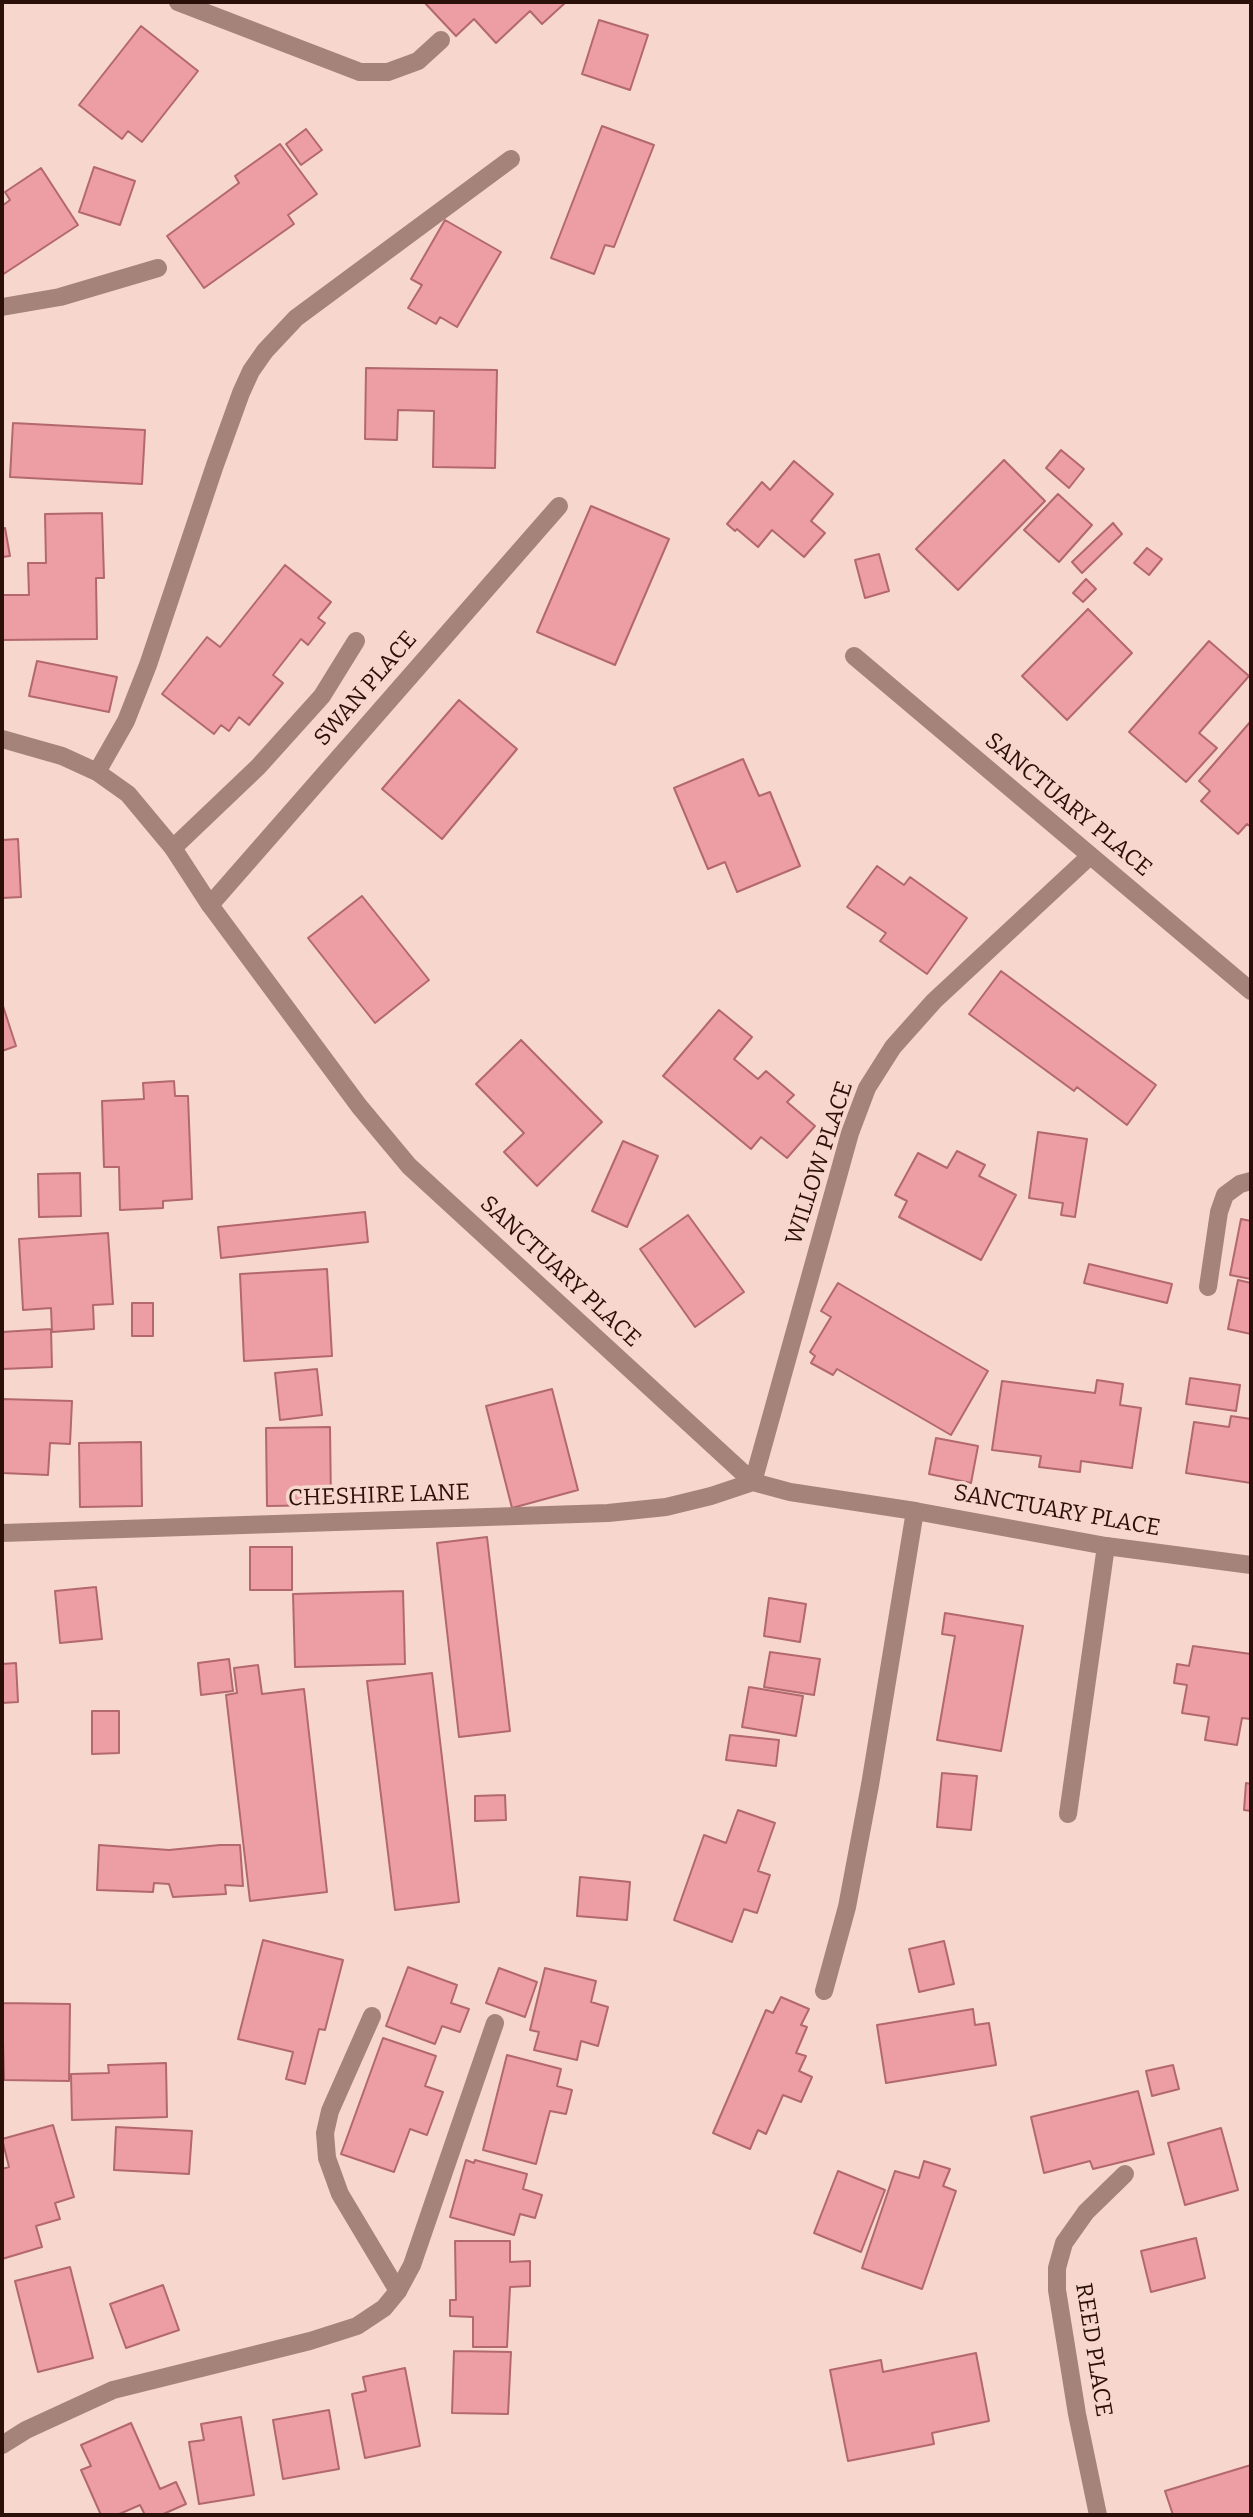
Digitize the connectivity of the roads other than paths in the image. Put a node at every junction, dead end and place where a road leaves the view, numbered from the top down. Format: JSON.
{"nodes":[{"id":1,"x":178,"y":2,"type":"edge"},
{"id":2,"x":441,"y":40,"type":"dead end"},
{"id":3,"x":511,"y":159,"type":"dead end"},
{"id":4,"x":158,"y":268,"type":"dead end"},
{"id":5,"x":2,"y":307,"type":"edge"},
{"id":6,"x":559,"y":506,"type":"dead end"},
{"id":7,"x":356,"y":641,"type":"dead end"},
{"id":8,"x":854,"y":656,"type":"dead end"},
{"id":9,"x":2,"y":739,"type":"edge"},
{"id":10,"x":97,"y":772,"type":"junction"},
{"id":11,"x":173,"y":848,"type":"junction"},
{"id":12,"x":1090,"y":856,"type":"junction"},
{"id":13,"x":211,"y":905,"type":"junction"},
{"id":14,"x":1251,"y":991,"type":"edge"},
{"id":15,"x":1251,"y":1181,"type":"edge"},
{"id":16,"x":1208,"y":1287,"type":"dead end"},
{"id":17,"x":753,"y":1482,"type":"junction"},
{"id":18,"x":915,"y":1511,"type":"junction"},
{"id":19,"x":2,"y":1533,"type":"edge"},
{"id":20,"x":1106,"y":1546,"type":"junction"},
{"id":21,"x":1251,"y":1565,"type":"edge"},
{"id":22,"x":1068,"y":1814,"type":"dead end"},
{"id":23,"x":824,"y":1991,"type":"dead end"},
{"id":24,"x":372,"y":2016,"type":"dead end"},
{"id":25,"x":495,"y":2022,"type":"dead end"},
{"id":26,"x":1125,"y":2174,"type":"dead end"},
{"id":27,"x":398,"y":2291,"type":"junction"},
{"id":28,"x":2,"y":2445,"type":"edge"},
{"id":29,"x":1098,"y":2515,"type":"edge"}],
"edges":[{"from":1,"to":2,"type":"street"},
{"from":3,"to":10,"type":"street"},
{"from":4,"to":5,"type":"street"},
{"from":6,"to":13,"type":"street","name":"SWAN PLACE"},
{"from":7,"to":11,"type":"street"},
{"from":8,"to":12,"type":"street","name":"SANCTUARY PLACE"},
{"from":9,"to":10,"type":"street","name":"SANCTUARY PLACE"},
{"from":10,"to":11,"type":"street","name":"SANCTUARY PLACE"},
{"from":11,"to":13,"type":"street","name":"SANCTUARY PLACE"},
{"from":12,"to":14,"type":"street","name":"SANCTUARY PLACE"},
{"from":12,"to":17,"type":"street","name":"WILLOW PLACE"},
{"from":13,"to":17,"type":"street","name":"SANCTUARY PLACE"},
{"from":15,"to":16,"type":"street"},
{"from":17,"to":18,"type":"street","name":"SANCTUARY PLACE"},
{"from":17,"to":19,"type":"street","name":"CHESHIRE LANE"},
{"from":18,"to":20,"type":"street","name":"SANCTUARY PLACE"},
{"from":18,"to":23,"type":"street"},
{"from":20,"to":21,"type":"street","name":"SANCTUARY PLACE"},
{"from":20,"to":22,"type":"street"},
{"from":24,"to":27,"type":"street"},
{"from":25,"to":27,"type":"street"},
{"from":26,"to":29,"type":"street","name":"REED PLACE"},
{"from":27,"to":28,"type":"street"}]}
